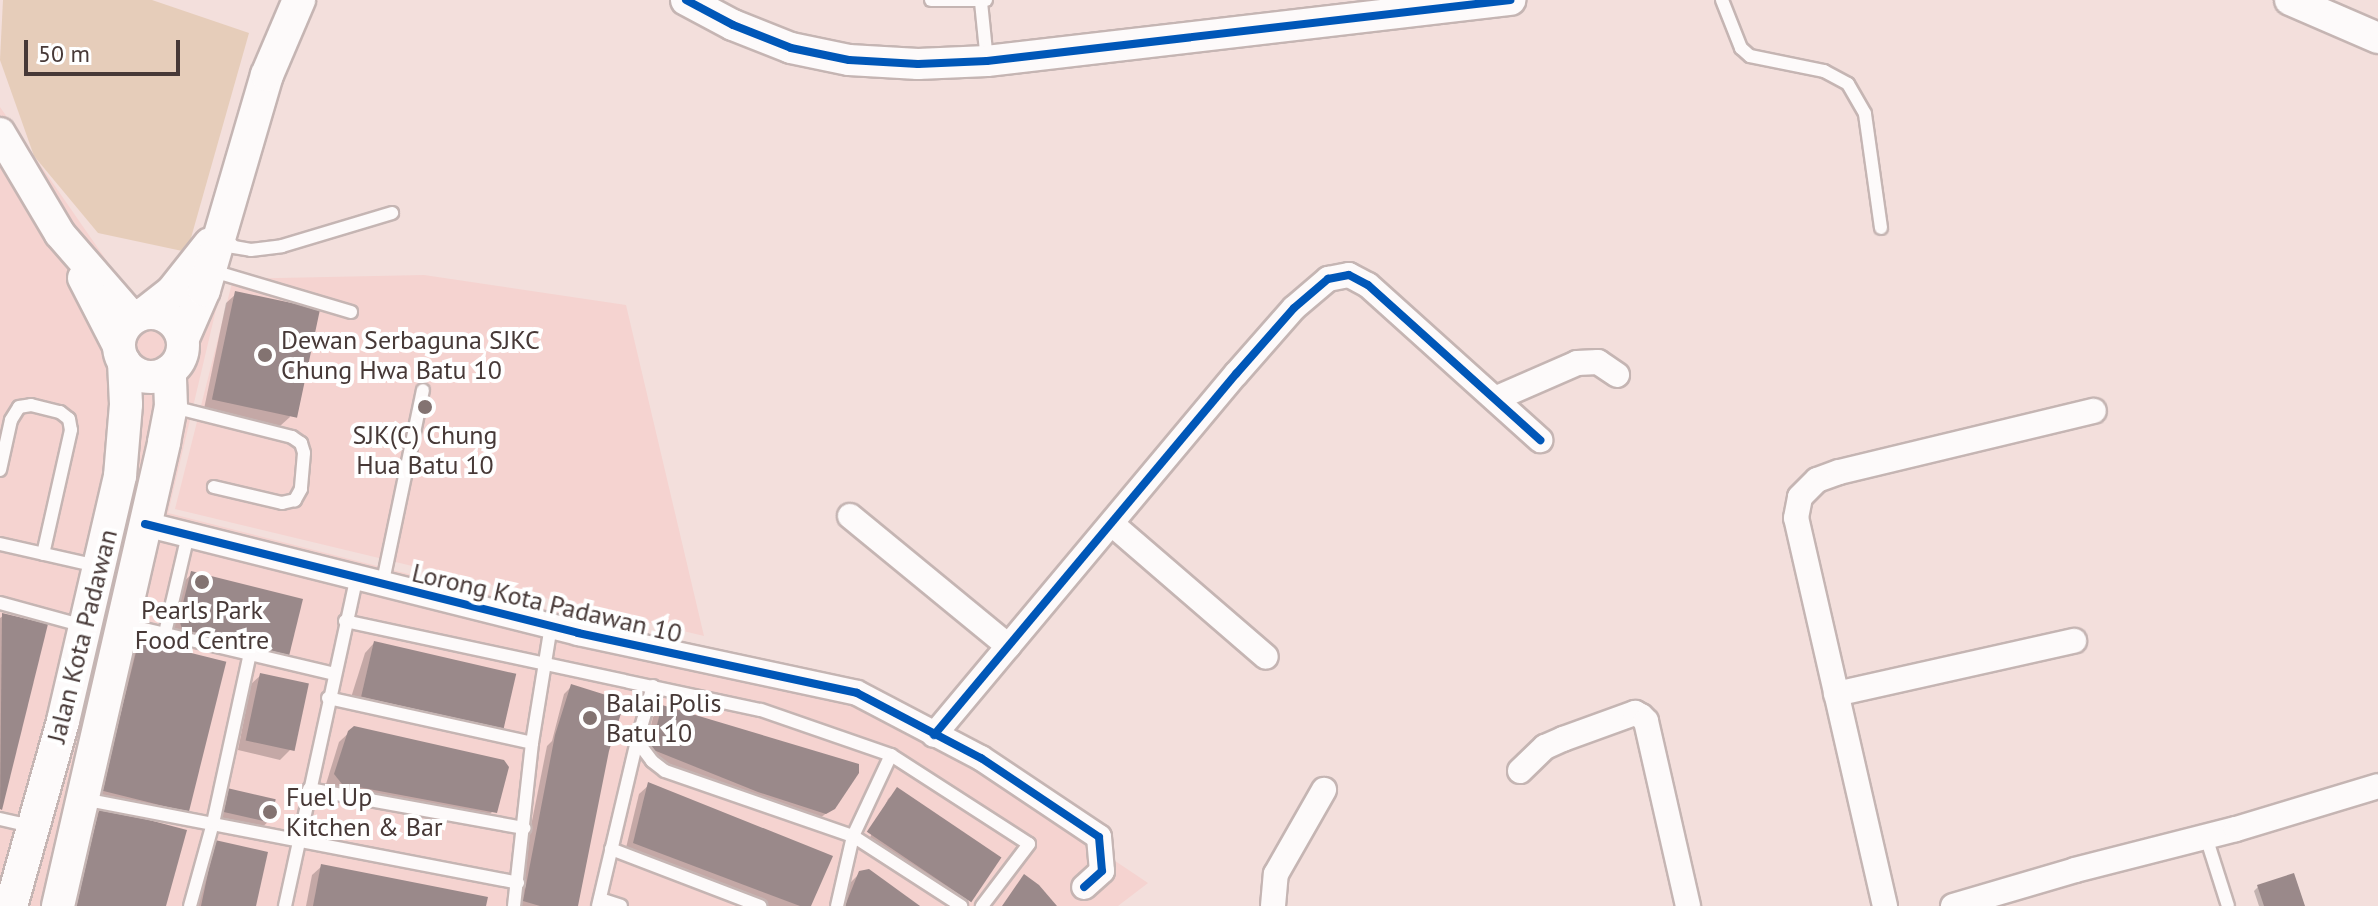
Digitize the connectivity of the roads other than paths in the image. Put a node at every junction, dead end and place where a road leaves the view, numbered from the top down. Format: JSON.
{"nodes":[{"id":1,"x":299,"y":0,"type":"edge"},
{"id":2,"x":686,"y":0,"type":"edge"},
{"id":3,"x":931,"y":0,"type":"edge"},
{"id":4,"x":1510,"y":0,"type":"edge"},
{"id":5,"x":1722,"y":0,"type":"edge"},
{"id":6,"x":2290,"y":0,"type":"edge"},
{"id":7,"x":984,"y":1,"type":"edge"},
{"id":8,"x":2378,"y":38,"type":"edge"},
{"id":9,"x":987,"y":61,"type":"junction"},
{"id":10,"x":0,"y":133,"type":"edge"},
{"id":11,"x":392,"y":213,"type":"dead end"},
{"id":12,"x":1881,"y":228,"type":"dead end"},
{"id":13,"x":219,"y":232,"type":"junction"},
{"id":14,"x":60,"y":234,"type":"junction"},
{"id":15,"x":210,"y":270,"type":"junction"},
{"id":16,"x":351,"y":312,"type":"dead end"},
{"id":17,"x":139,"y":315,"type":"junction"},
{"id":18,"x":183,"y":338,"type":"junction"},
{"id":19,"x":122,"y":355,"type":"junction"},
{"id":20,"x":170,"y":371,"type":"junction"},
{"id":21,"x":1617,"y":375,"type":"dead end"},
{"id":22,"x":423,"y":390,"type":"dead end"},
{"id":23,"x":1497,"y":398,"type":"junction"},
{"id":24,"x":171,"y":407,"type":"junction"},
{"id":25,"x":2094,"y":411,"type":"dead end"},
{"id":26,"x":1540,"y":440,"type":"dead end"},
{"id":27,"x":0,"y":470,"type":"edge"},
{"id":28,"x":214,"y":487,"type":"dead end"},
{"id":29,"x":850,"y":516,"type":"dead end"},
{"id":30,"x":145,"y":524,"type":"junction"},
{"id":31,"x":1112,"y":524,"type":"junction"},
{"id":32,"x":188,"y":535,"type":"junction"},
{"id":33,"x":0,"y":544,"type":"edge"},
{"id":34,"x":43,"y":554,"type":"junction"},
{"id":35,"x":100,"y":566,"type":"junction"},
{"id":36,"x":356,"y":579,"type":"junction"},
{"id":37,"x":382,"y":586,"type":"junction"},
{"id":38,"x":0,"y":603,"type":"edge"},
{"id":39,"x":345,"y":621,"type":"junction"},
{"id":40,"x":121,"y":624,"type":"junction"},
{"id":41,"x":84,"y":626,"type":"junction"},
{"id":42,"x":551,"y":626,"type":"junction"},
{"id":43,"x":165,"y":633,"type":"junction"},
{"id":44,"x":2074,"y":641,"type":"dead end"},
{"id":45,"x":1008,"y":646,"type":"junction"},
{"id":46,"x":250,"y":653,"type":"junction"},
{"id":47,"x":1266,"y":657,"type":"dead end"},
{"id":48,"x":544,"y":664,"type":"junction"},
{"id":49,"x":334,"y":674,"type":"junction"},
{"id":50,"x":653,"y":686,"type":"junction"},
{"id":51,"x":1836,"y":694,"type":"junction"},
{"id":52,"x":328,"y":698,"type":"junction"},
{"id":53,"x":934,"y":735,"type":"junction"},
{"id":54,"x":637,"y":741,"type":"junction"},
{"id":55,"x":532,"y":743,"type":"junction"},
{"id":56,"x":891,"y":755,"type":"junction"},
{"id":57,"x":1520,"y":771,"type":"dead end"},
{"id":58,"x":2378,"y":786,"type":"edge"},
{"id":59,"x":309,"y":789,"type":"junction"},
{"id":60,"x":1324,"y":790,"type":"dead end"},
{"id":61,"x":83,"y":799,"type":"junction"},
{"id":62,"x":0,"y":819,"type":"edge"},
{"id":63,"x":213,"y":823,"type":"junction"},
{"id":64,"x":34,"y":826,"type":"junction"},
{"id":65,"x":524,"y":828,"type":"junction"},
{"id":66,"x":853,"y":836,"type":"junction"},
{"id":67,"x":2206,"y":837,"type":"junction"},
{"id":68,"x":300,"y":840,"type":"junction"},
{"id":69,"x":611,"y":849,"type":"junction"},
{"id":70,"x":518,"y":883,"type":"junction"},
{"id":71,"x":13,"y":885,"type":"edge"},
{"id":72,"x":1084,"y":887,"type":"dead end"},
{"id":73,"x":599,"y":902,"type":"edge"},
{"id":74,"x":58,"y":906,"type":"edge"},
{"id":75,"x":190,"y":906,"type":"edge"},
{"id":76,"x":285,"y":906,"type":"edge"},
{"id":77,"x":514,"y":906,"type":"edge"},
{"id":78,"x":621,"y":906,"type":"edge"},
{"id":79,"x":760,"y":906,"type":"edge"},
{"id":80,"x":837,"y":906,"type":"edge"},
{"id":81,"x":961,"y":906,"type":"edge"},
{"id":82,"x":982,"y":906,"type":"edge"},
{"id":83,"x":1273,"y":906,"type":"edge"},
{"id":84,"x":1688,"y":906,"type":"edge"},
{"id":85,"x":1885,"y":906,"type":"edge"},
{"id":86,"x":1953,"y":906,"type":"edge"},
{"id":87,"x":2228,"y":906,"type":"edge"}],
"edges":[{"from":1,"to":13,"type":"main road"},
{"from":2,"to":9,"type":"street"},
{"from":3,"to":7,"type":"lane"},
{"from":4,"to":9,"type":"street"},
{"from":5,"to":12,"type":"lane"},
{"from":6,"to":8,"type":"street"},
{"from":7,"to":9,"type":"lane"},
{"from":10,"to":14,"type":"street"},
{"from":11,"to":13,"type":"lane"},
{"from":13,"to":15,"type":"main road"},
{"from":13,"to":17,"type":"main road"},
{"from":14,"to":17,"type":"street"},
{"from":14,"to":19,"type":"street"},
{"from":15,"to":16,"type":"lane"},
{"from":15,"to":18,"type":"main road"},
{"from":17,"to":18,"type":"main road"},
{"from":17,"to":19,"type":"main road"},
{"from":18,"to":20,"type":"main road"},
{"from":19,"to":20,"type":"main road"},
{"from":19,"to":35,"type":"main road","name":"Jalan Kota Padawan"},
{"from":20,"to":24,"type":"main road","name":"Jalan Kota Padawan"},
{"from":21,"to":23,"type":"street"},
{"from":22,"to":37,"type":"lane"},
{"from":23,"to":26,"type":"street"},
{"from":23,"to":31,"type":"street"},
{"from":24,"to":28,"type":"lane"},
{"from":24,"to":30,"type":"main road","name":"Jalan Kota Padawan"},
{"from":25,"to":51,"type":"street"},
{"from":27,"to":34,"type":"lane"},
{"from":29,"to":45,"type":"street"},
{"from":30,"to":32,"type":"street","name":"Lorong Kota Padawan 10"},
{"from":30,"to":40,"type":"main road","name":"Jalan Kota Padawan"},
{"from":31,"to":45,"type":"street"},
{"from":31,"to":47,"type":"street"},
{"from":32,"to":36,"type":"street","name":"Lorong Kota Padawan 10"},
{"from":32,"to":43,"type":"lane"},
{"from":33,"to":34,"type":"lane"},
{"from":34,"to":35,"type":"lane"},
{"from":35,"to":41,"type":"main road","name":"Jalan Kota Padawan"},
{"from":36,"to":37,"type":"street","name":"Lorong Kota Padawan 10"},
{"from":36,"to":39,"type":"lane"},
{"from":37,"to":42,"type":"street","name":"Lorong Kota Padawan 10"},
{"from":38,"to":41,"type":"lane"},
{"from":39,"to":48,"type":"lane"},
{"from":39,"to":49,"type":"lane"},
{"from":40,"to":43,"type":"lane"},
{"from":40,"to":61,"type":"main road","name":"Jalan Kota Padawan"},
{"from":41,"to":64,"type":"main road","name":"Jalan Kota Padawan"},
{"from":42,"to":48,"type":"lane"},
{"from":42,"to":53,"type":"street","name":"Lorong Kota Padawan 10"},
{"from":43,"to":46,"type":"lane"},
{"from":44,"to":51,"type":"street"},
{"from":45,"to":53,"type":"street"},
{"from":46,"to":49,"type":"lane"},
{"from":46,"to":63,"type":"lane"},
{"from":48,"to":50,"type":"lane"},
{"from":48,"to":55,"type":"lane"},
{"from":49,"to":52,"type":"lane"},
{"from":50,"to":54,"type":"lane"},
{"from":50,"to":56,"type":"lane"},
{"from":51,"to":85,"type":"street"},
{"from":52,"to":55,"type":"lane"},
{"from":52,"to":59,"type":"lane"},
{"from":53,"to":72,"type":"street","name":"Lorong Kota Padawan 10"},
{"from":54,"to":66,"type":"lane"},
{"from":54,"to":69,"type":"lane"},
{"from":55,"to":65,"type":"lane"},
{"from":56,"to":66,"type":"lane"},
{"from":56,"to":82,"type":"lane"},
{"from":57,"to":84,"type":"street"},
{"from":58,"to":67,"type":"street"},
{"from":59,"to":65,"type":"lane"},
{"from":59,"to":68,"type":"lane"},
{"from":60,"to":83,"type":"street"},
{"from":61,"to":63,"type":"lane"},
{"from":61,"to":74,"type":"main road","name":"Jalan Kota Padawan"},
{"from":62,"to":64,"type":"lane"},
{"from":63,"to":68,"type":"lane"},
{"from":63,"to":75,"type":"lane"},
{"from":64,"to":71,"type":"main road","name":"Jalan Kota Padawan"},
{"from":65,"to":70,"type":"lane"},
{"from":66,"to":80,"type":"lane"},
{"from":66,"to":81,"type":"lane"},
{"from":67,"to":86,"type":"street"},
{"from":67,"to":87,"type":"lane"},
{"from":68,"to":70,"type":"lane"},
{"from":68,"to":76,"type":"lane"},
{"from":69,"to":73,"type":"lane"},
{"from":69,"to":79,"type":"lane"},
{"from":70,"to":77,"type":"lane"},
{"from":73,"to":78,"type":"lane"}]}
